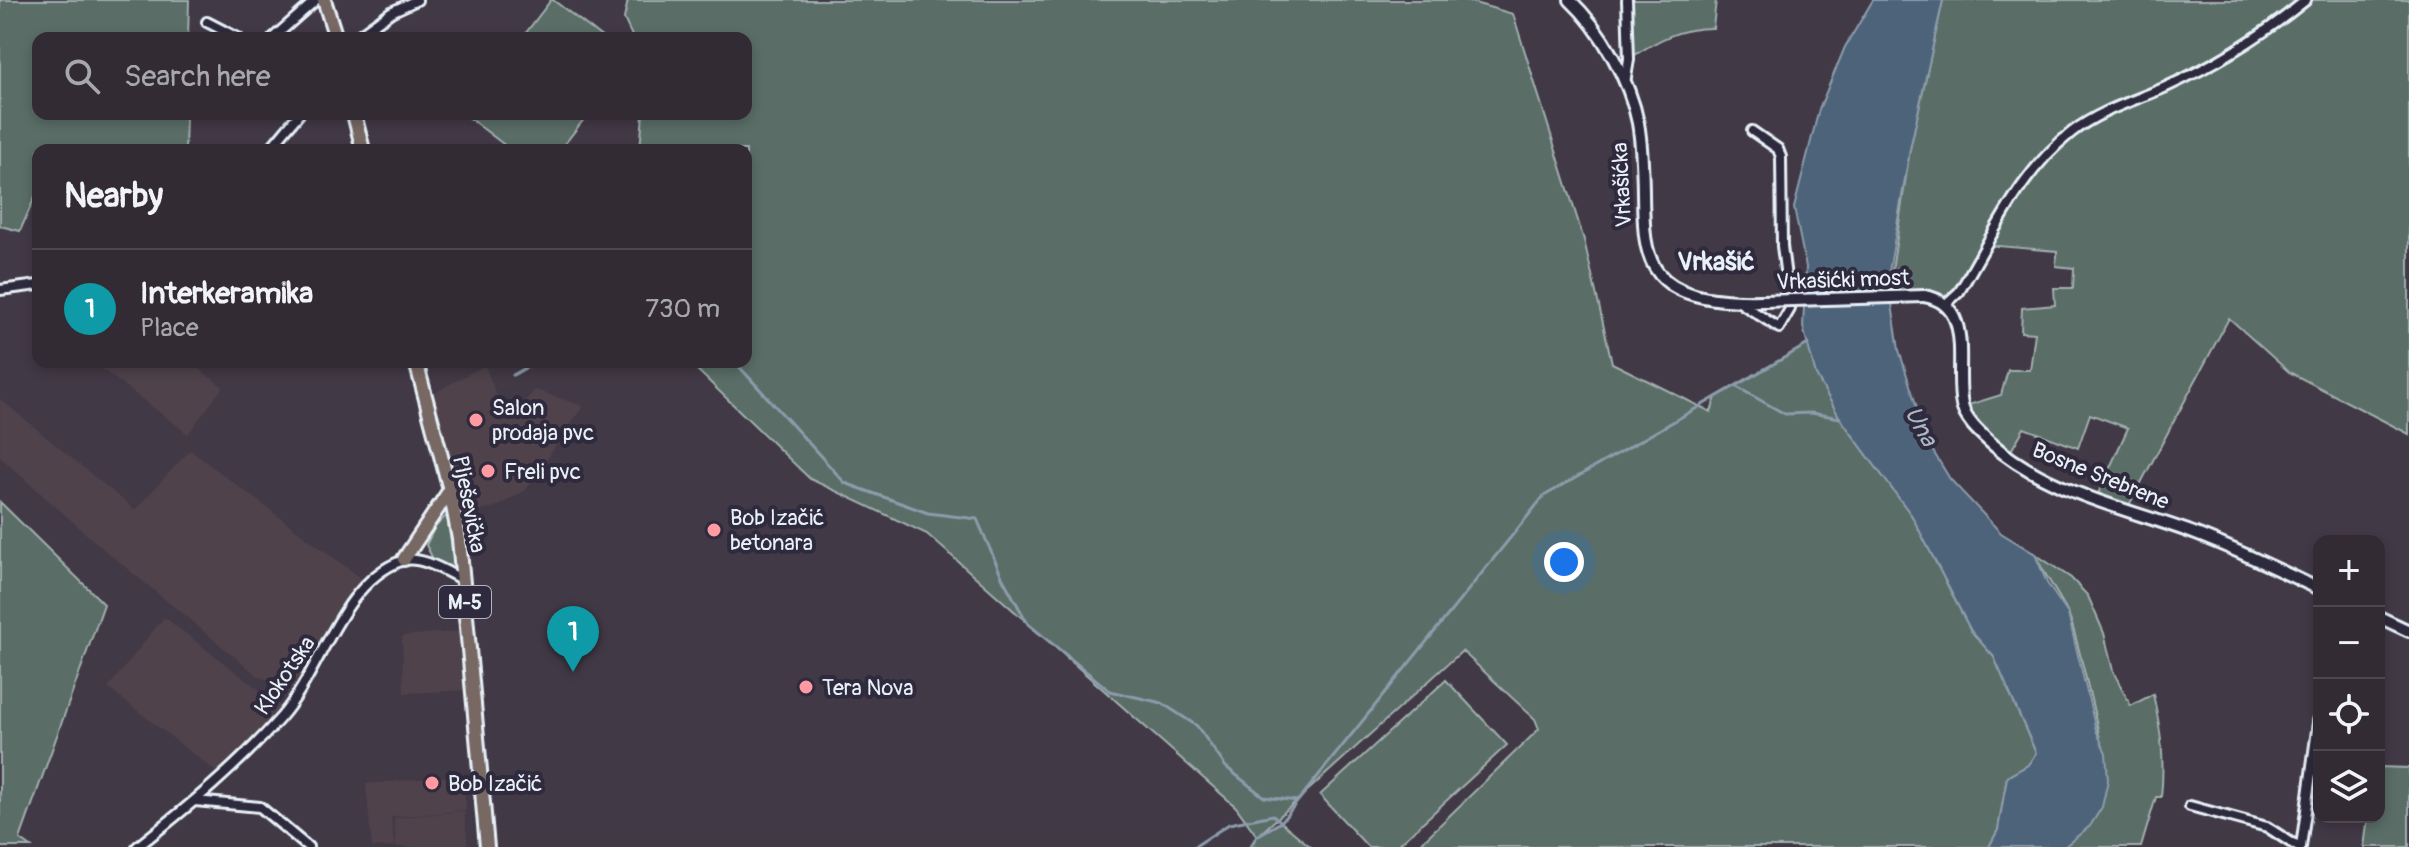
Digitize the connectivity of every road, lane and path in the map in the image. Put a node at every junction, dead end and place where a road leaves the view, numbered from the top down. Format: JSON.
{"nodes":[{"id":1,"x":316,"y":0,"type":"edge"},
{"id":2,"x":324,"y":0,"type":"edge"},
{"id":3,"x":417,"y":0,"type":"edge"},
{"id":4,"x":1570,"y":0,"type":"edge"},
{"id":5,"x":1627,"y":0,"type":"edge"},
{"id":6,"x":2306,"y":0,"type":"edge"},
{"id":7,"x":207,"y":22,"type":"dead end"},
{"id":8,"x":226,"y":32,"type":"edge"},
{"id":9,"x":280,"y":32,"type":"edge"},
{"id":10,"x":334,"y":32,"type":"edge"},
{"id":11,"x":363,"y":32,"type":"edge"},
{"id":12,"x":1625,"y":86,"type":"junction"},
{"id":13,"x":294,"y":120,"type":"edge"},
{"id":14,"x":356,"y":120,"type":"edge"},
{"id":15,"x":1752,"y":131,"type":"dead end"},
{"id":16,"x":274,"y":144,"type":"edge"},
{"id":17,"x":362,"y":144,"type":"edge"},
{"id":18,"x":32,"y":286,"type":"edge"},
{"id":19,"x":0,"y":290,"type":"edge"},
{"id":20,"x":1762,"y":301,"type":"joint"},
{"id":21,"x":1739,"y":302,"type":"junction"},
{"id":22,"x":1947,"y":303,"type":"junction"},
{"id":23,"x":418,"y":368,"type":"edge"},
{"id":24,"x":450,"y":490,"type":"junction"},
{"id":25,"x":404,"y":559,"type":"junction"},
{"id":26,"x":463,"y":580,"type":"junction"},
{"id":27,"x":2313,"y":586,"type":"edge"},
{"id":28,"x":2385,"y":620,"type":"edge"},
{"id":29,"x":2408,"y":630,"type":"edge"},
{"id":30,"x":2314,"y":751,"type":"edge"},
{"id":31,"x":195,"y":801,"type":"junction"},
{"id":32,"x":2190,"y":806,"type":"dead end"},
{"id":33,"x":137,"y":847,"type":"edge"},
{"id":34,"x":308,"y":847,"type":"edge"},
{"id":35,"x":487,"y":847,"type":"edge"},
{"id":36,"x":2299,"y":847,"type":"edge"}],
"edges":[{"from":1,"to":9,"type":"street"},
{"from":2,"to":10,"type":"main road"},
{"from":3,"to":11,"type":"street"},
{"from":4,"to":12,"type":"street","name":"Vrkašićka"},
{"from":5,"to":12,"type":"street"},
{"from":6,"to":22,"type":"street"},
{"from":7,"to":8,"type":"street"},
{"from":12,"to":21,"type":"street","name":"Vrkašićka"},
{"from":13,"to":16,"type":"street"},
{"from":14,"to":17,"type":"main road"},
{"from":15,"to":21,"type":"street"},
{"from":18,"to":19,"type":"street"},
{"from":20,"to":21,"type":"street","name":"Vrkašićka"},
{"from":20,"to":22,"type":"street","name":"Vrkašićki most","bridge":true},
{"from":22,"to":27,"type":"street","name":"Bosne Srebrene"},
{"from":23,"to":24,"type":"main road","name":"Plješevička","number":"M-5"},
{"from":24,"to":25,"type":"main road"},
{"from":24,"to":26,"type":"main road","name":"Plješevička","number":"M-5"},
{"from":25,"to":26,"type":"street"},
{"from":25,"to":31,"type":"street","name":"Klokotska"},
{"from":26,"to":35,"type":"main road","name":"Plješevička","number":"M-5"},
{"from":28,"to":29,"type":"street"},
{"from":30,"to":36,"type":"street"},
{"from":31,"to":33,"type":"street","name":"Klokotska"},
{"from":31,"to":34,"type":"street"},
{"from":32,"to":36,"type":"street"}]}
